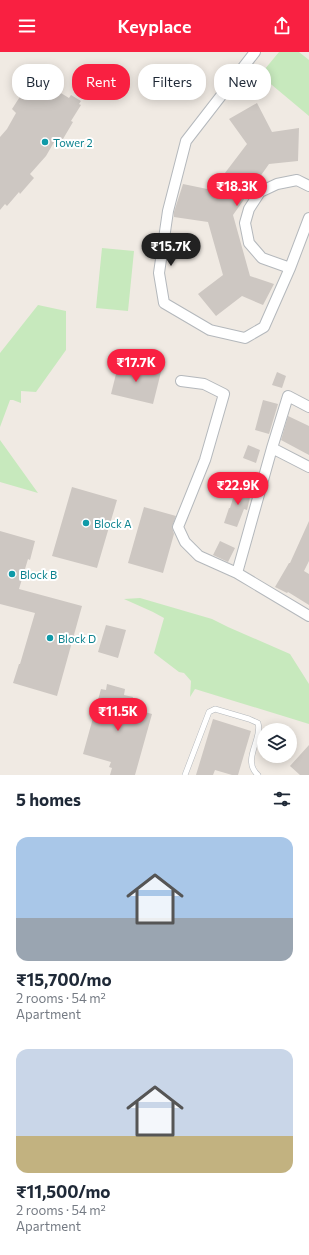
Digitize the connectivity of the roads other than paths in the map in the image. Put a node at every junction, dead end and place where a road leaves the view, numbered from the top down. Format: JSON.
{"nodes":[{"id":1,"x":255,"y":52,"type":"edge"},
{"id":2,"x":309,"y":186,"type":"edge"},
{"id":3,"x":309,"y":218,"type":"edge"},
{"id":4,"x":290,"y":268,"type":"junction"},
{"id":5,"x":182,"y":381,"type":"dead end"},
{"id":6,"x":309,"y":407,"type":"edge"},
{"id":7,"x":272,"y":448,"type":"junction"},
{"id":8,"x":309,"y":467,"type":"edge"},
{"id":9,"x":237,"y":573,"type":"junction"},
{"id":10,"x":309,"y":616,"type":"edge"},
{"id":11,"x":185,"y":775,"type":"edge"},
{"id":12,"x":258,"y":775,"type":"edge"}],
"edges":[{"from":1,"to":4,"type":"street"},
{"from":2,"to":4,"type":"street"},
{"from":3,"to":4,"type":"street"},
{"from":5,"to":9,"type":"street"},
{"from":6,"to":7,"type":"street"},
{"from":7,"to":8,"type":"street"},
{"from":7,"to":9,"type":"street"},
{"from":9,"to":10,"type":"street"},
{"from":11,"to":12,"type":"lane"}]}
